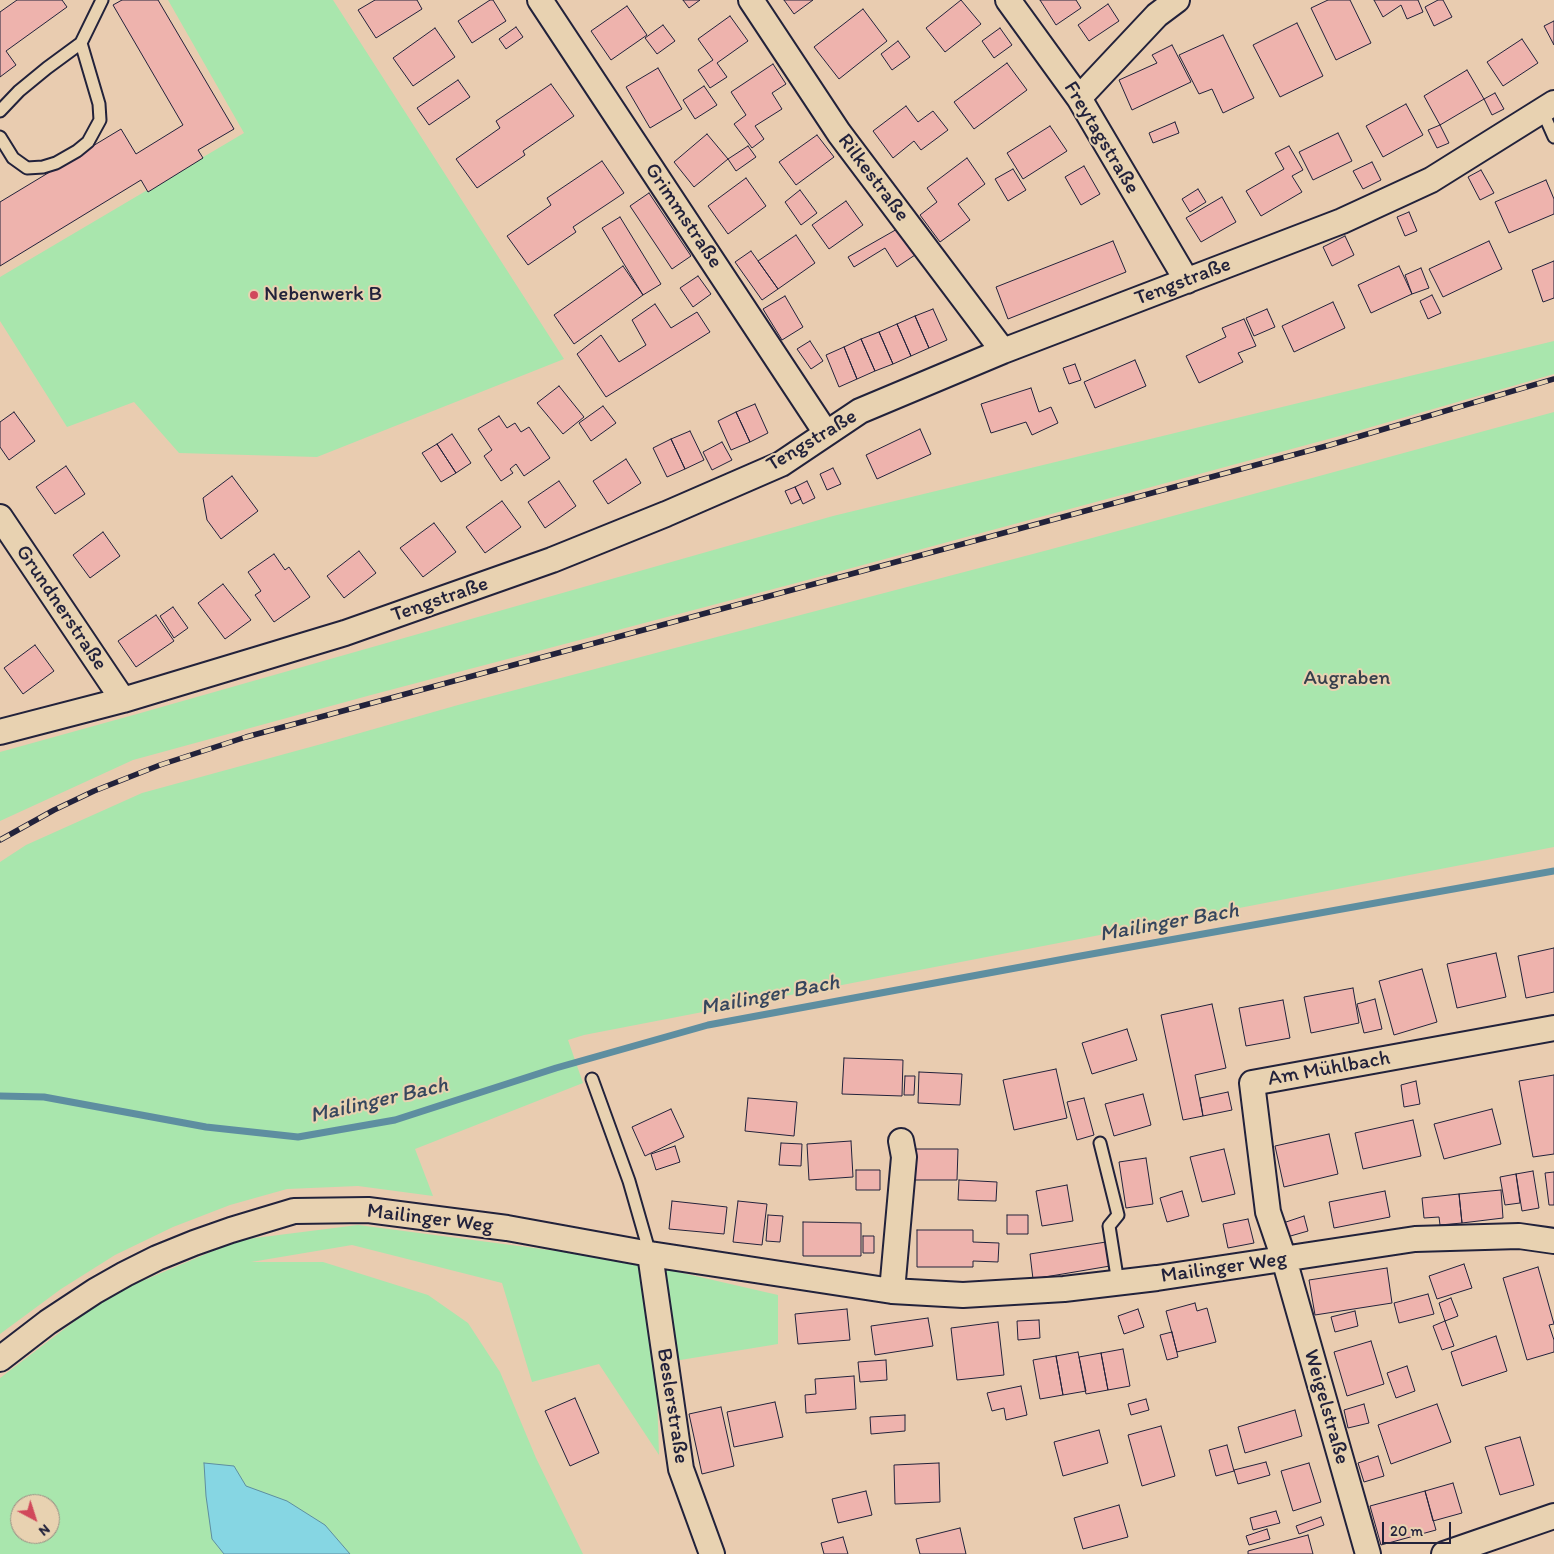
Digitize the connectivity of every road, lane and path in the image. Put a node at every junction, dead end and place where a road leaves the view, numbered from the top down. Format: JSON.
{"nodes":[{"id":1,"x":102,"y":0,"type":"edge"},
{"id":2,"x":540,"y":0,"type":"edge"},
{"id":3,"x":751,"y":0,"type":"edge"},
{"id":4,"x":1008,"y":0,"type":"edge"},
{"id":5,"x":1177,"y":0,"type":"edge"},
{"id":6,"x":81,"y":43,"type":"junction"},
{"id":7,"x":1079,"y":98,"type":"junction"},
{"id":8,"x":1548,"y":106,"type":"edge"},
{"id":9,"x":0,"y":111,"type":"edge"},
{"id":10,"x":0,"y":137,"type":"edge"},
{"id":11,"x":1554,"y":137,"type":"edge"},
{"id":12,"x":1186,"y":281,"type":"junction"},
{"id":13,"x":1003,"y":351,"type":"junction"},
{"id":14,"x":826,"y":433,"type":"junction"},
{"id":15,"x":0,"y":516,"type":"edge"},
{"id":16,"x":123,"y":700,"type":"junction"},
{"id":17,"x":0,"y":732,"type":"edge"},
{"id":18,"x":1554,"y":1028,"type":"edge"},
{"id":19,"x":592,"y":1079,"type":"dead end"},
{"id":20,"x":901,"y":1140,"type":"dead end"},
{"id":21,"x":1100,"y":1144,"type":"dead end"},
{"id":22,"x":1554,"y":1241,"type":"edge"},
{"id":23,"x":650,"y":1254,"type":"junction"},
{"id":24,"x":1284,"y":1259,"type":"junction"},
{"id":25,"x":1118,"y":1283,"type":"junction"},
{"id":26,"x":892,"y":1291,"type":"junction"},
{"id":27,"x":0,"y":1359,"type":"edge"},
{"id":28,"x":1554,"y":1516,"type":"edge"},
{"id":29,"x":712,"y":1554,"type":"edge"},
{"id":30,"x":1368,"y":1554,"type":"edge"},
{"id":31,"x":1444,"y":1554,"type":"edge"}],
"edges":[{"from":1,"to":6,"type":"lane"},
{"from":2,"to":14,"type":"street","name":"Grimmstraße"},
{"from":3,"to":13,"type":"street","name":"Rilkestraße"},
{"from":4,"to":7,"type":"street","name":"Freytagstraße"},
{"from":5,"to":7,"type":"street"},
{"from":6,"to":9,"type":"lane"},
{"from":6,"to":10,"type":"lane"},
{"from":7,"to":12,"type":"street","name":"Freytagstraße"},
{"from":8,"to":11,"type":"lane","name":"Tengstraße"},
{"from":8,"to":12,"type":"street","name":"Tengstraße"},
{"from":12,"to":13,"type":"street","name":"Tengstraße"},
{"from":13,"to":14,"type":"street","name":"Tengstraße"},
{"from":14,"to":16,"type":"street","name":"Tengstraße"},
{"from":15,"to":16,"type":"street","name":"Grundnerstraße"},
{"from":16,"to":17,"type":"street","name":"Tengstraße"},
{"from":18,"to":24,"type":"street","name":"Am Mühlbach"},
{"from":19,"to":23,"type":"lane"},
{"from":20,"to":26,"type":"street"},
{"from":21,"to":25,"type":"lane"},
{"from":22,"to":24,"type":"street","name":"Mailinger Weg"},
{"from":23,"to":26,"type":"street","name":"Mailinger Weg"},
{"from":23,"to":27,"type":"street","name":"Mailinger Weg"},
{"from":23,"to":29,"type":"street","name":"Beslerstraße"},
{"from":24,"to":25,"type":"street","name":"Mailinger Weg"},
{"from":24,"to":30,"type":"street","name":"Weigelstraße"},
{"from":25,"to":26,"type":"street","name":"Mailinger Weg"},
{"from":28,"to":31,"type":"street"}]}
